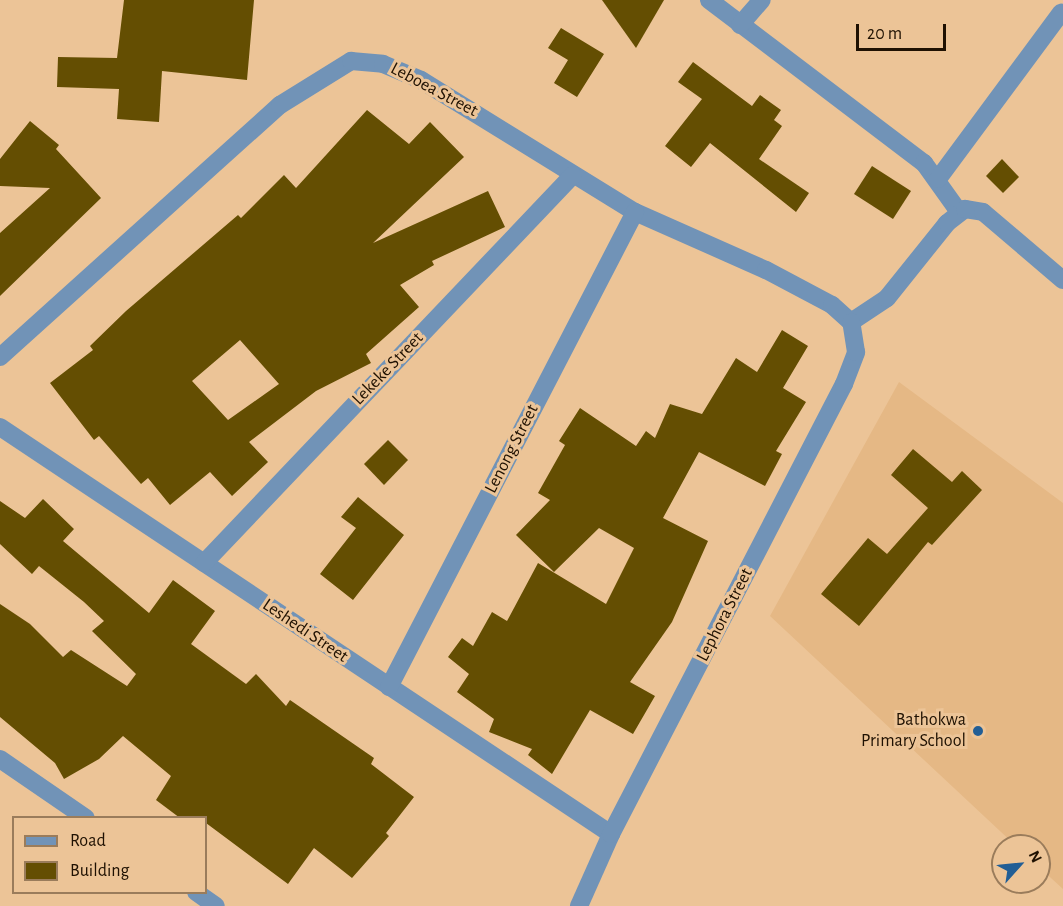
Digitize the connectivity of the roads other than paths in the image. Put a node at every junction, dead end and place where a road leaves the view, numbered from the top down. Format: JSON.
{"nodes":[{"id":1,"x":709,"y":0,"type":"edge"},
{"id":2,"x":762,"y":0,"type":"edge"},
{"id":3,"x":1060,"y":9,"type":"edge"},
{"id":4,"x":740,"y":25,"type":"junction"},
{"id":5,"x":573,"y":175,"type":"junction"},
{"id":6,"x":938,"y":179,"type":"junction"},
{"id":7,"x":635,"y":212,"type":"junction"},
{"id":8,"x":958,"y":212,"type":"junction"},
{"id":9,"x":1063,"y":280,"type":"edge"},
{"id":10,"x":850,"y":322,"type":"junction"},
{"id":11,"x":0,"y":357,"type":"edge"},
{"id":12,"x":0,"y":427,"type":"edge"},
{"id":13,"x":204,"y":563,"type":"junction"},
{"id":14,"x":389,"y":687,"type":"junction"},
{"id":15,"x":0,"y":759,"type":"edge"},
{"id":16,"x":83,"y":816,"type":"edge"},
{"id":17,"x":611,"y":834,"type":"junction"},
{"id":18,"x":199,"y":894,"type":"edge"},
{"id":19,"x":216,"y":906,"type":"edge"},
{"id":20,"x":579,"y":906,"type":"edge"}],
"edges":[{"from":1,"to":4,"type":"street"},
{"from":2,"to":4,"type":"street"},
{"from":3,"to":6,"type":"street"},
{"from":4,"to":6,"type":"street"},
{"from":5,"to":7,"type":"street","name":"Leboea Street"},
{"from":5,"to":11,"type":"street","name":"Leboea Street"},
{"from":5,"to":13,"type":"street","name":"Lekeke Street"},
{"from":6,"to":8,"type":"street"},
{"from":7,"to":10,"type":"street","name":"Leboea Street"},
{"from":7,"to":14,"type":"street","name":"Lenong Street"},
{"from":8,"to":9,"type":"street"},
{"from":8,"to":10,"type":"street"},
{"from":10,"to":17,"type":"street","name":"Lephora Street"},
{"from":12,"to":13,"type":"street","name":"Leshedi Street"},
{"from":13,"to":14,"type":"street","name":"Leshedi Street"},
{"from":14,"to":17,"type":"street","name":"Leshedi Street"},
{"from":15,"to":16,"type":"street"},
{"from":17,"to":20,"type":"street","name":"Lephora Street"},
{"from":18,"to":19,"type":"street"}]}
